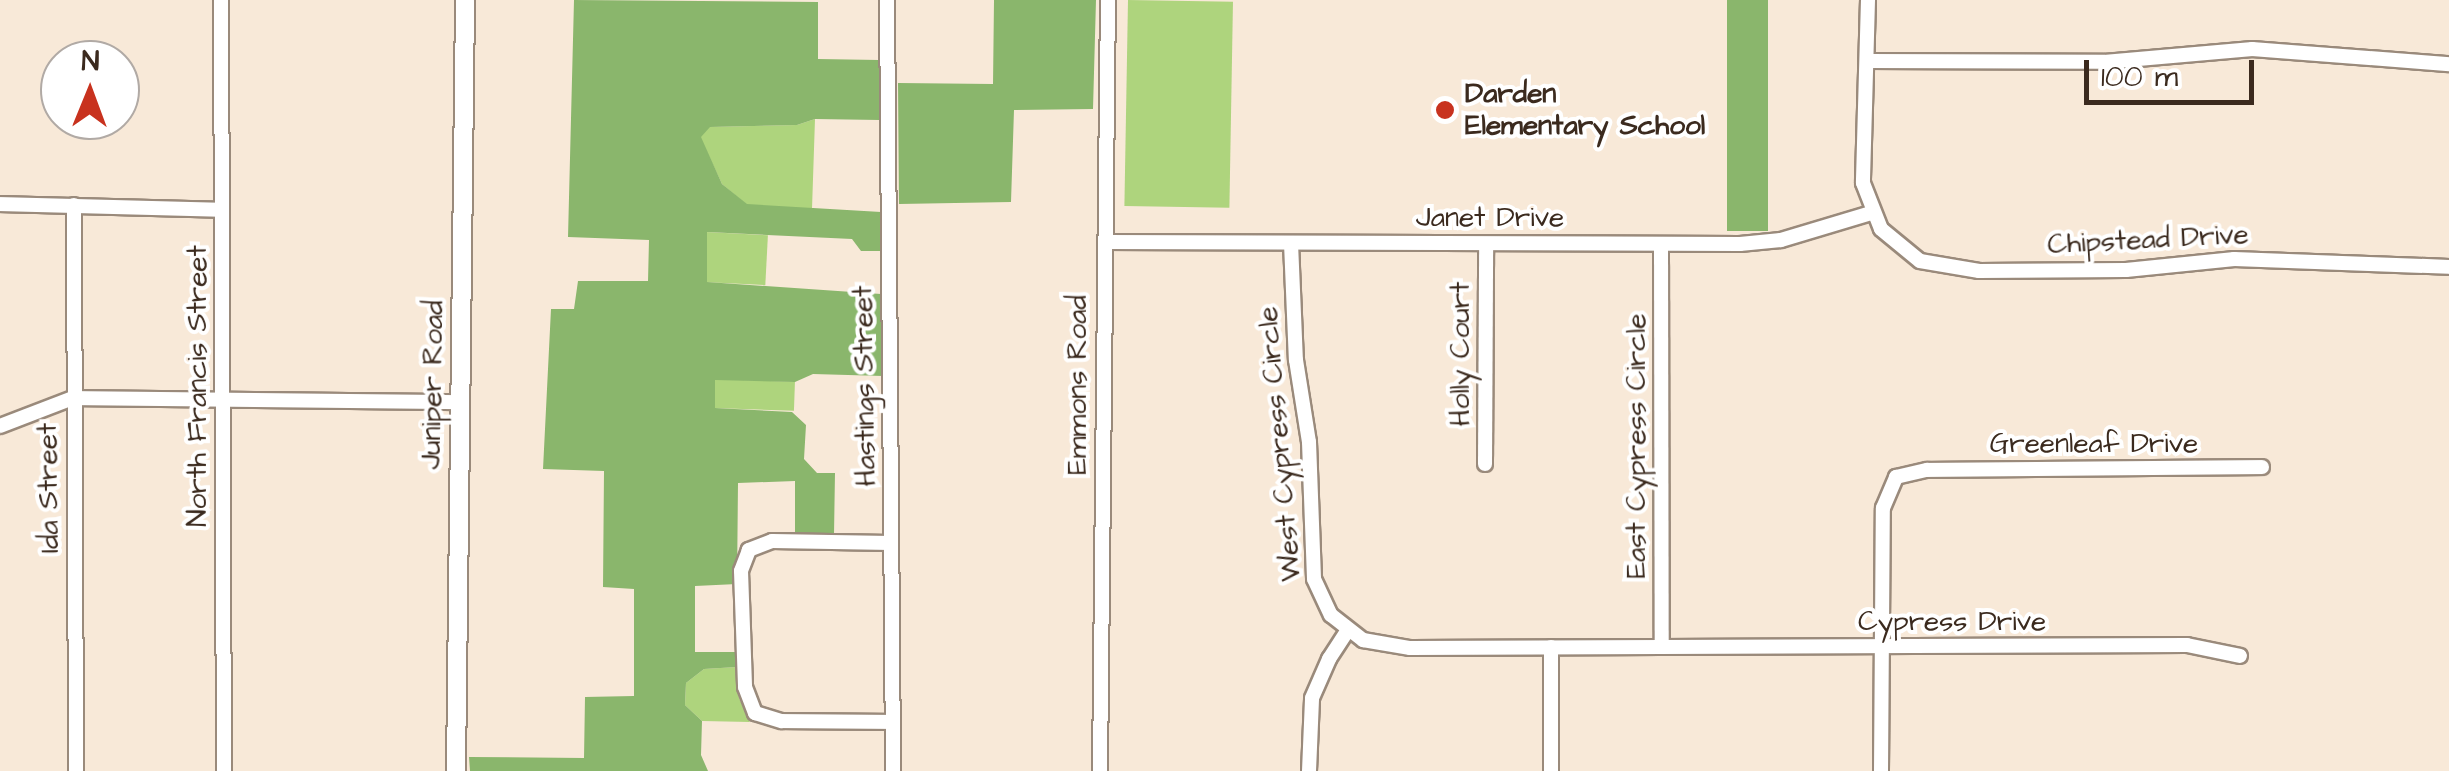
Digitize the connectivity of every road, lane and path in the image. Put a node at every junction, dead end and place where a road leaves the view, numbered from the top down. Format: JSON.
{"nodes":[{"id":1,"x":221,"y":0,"type":"edge"},
{"id":2,"x":465,"y":0,"type":"edge"},
{"id":3,"x":887,"y":0,"type":"edge"},
{"id":4,"x":1108,"y":0,"type":"edge"},
{"id":5,"x":1868,"y":0,"type":"edge"},
{"id":6,"x":1868,"y":61,"type":"junction"},
{"id":7,"x":2449,"y":64,"type":"edge"},
{"id":8,"x":0,"y":204,"type":"edge"},
{"id":9,"x":74,"y":205,"type":"junction"},
{"id":10,"x":222,"y":210,"type":"junction"},
{"id":11,"x":1871,"y":213,"type":"junction"},
{"id":12,"x":1104,"y":242,"type":"junction"},
{"id":13,"x":1292,"y":243,"type":"junction"},
{"id":14,"x":1486,"y":244,"type":"junction"},
{"id":15,"x":1661,"y":244,"type":"junction"},
{"id":16,"x":2449,"y":267,"type":"edge"},
{"id":17,"x":221,"y":397,"type":"junction"},
{"id":18,"x":73,"y":398,"type":"junction"},
{"id":19,"x":460,"y":402,"type":"junction"},
{"id":20,"x":0,"y":426,"type":"edge"},
{"id":21,"x":1486,"y":464,"type":"dead end"},
{"id":22,"x":2262,"y":467,"type":"dead end"},
{"id":23,"x":892,"y":543,"type":"junction"},
{"id":24,"x":1347,"y":631,"type":"junction"},
{"id":25,"x":1551,"y":647,"type":"junction"},
{"id":26,"x":1662,"y":647,"type":"junction"},
{"id":27,"x":1882,"y":648,"type":"junction"},
{"id":28,"x":2240,"y":656,"type":"dead end"},
{"id":29,"x":893,"y":722,"type":"junction"},
{"id":30,"x":76,"y":771,"type":"edge"},
{"id":31,"x":224,"y":771,"type":"edge"},
{"id":32,"x":456,"y":771,"type":"edge"},
{"id":33,"x":893,"y":771,"type":"edge"},
{"id":34,"x":1100,"y":771,"type":"edge"},
{"id":35,"x":1308,"y":771,"type":"edge"},
{"id":36,"x":1551,"y":771,"type":"edge"},
{"id":37,"x":1881,"y":771,"type":"edge"}],
"edges":[{"from":1,"to":10,"type":"street","name":"North Francis Street"},
{"from":2,"to":19,"type":"street","name":"Juniper Road"},
{"from":3,"to":23,"type":"street","name":"Hastings Street"},
{"from":4,"to":12,"type":"street","name":"Emmons Road"},
{"from":5,"to":6,"type":"street"},
{"from":6,"to":7,"type":"street"},
{"from":6,"to":11,"type":"street"},
{"from":8,"to":9,"type":"street"},
{"from":9,"to":10,"type":"street"},
{"from":9,"to":18,"type":"street","name":"Ida Street"},
{"from":10,"to":17,"type":"street","name":"North Francis Street"},
{"from":11,"to":15,"type":"street","name":"Janet Drive"},
{"from":11,"to":16,"type":"street","name":"Chipstead Drive"},
{"from":12,"to":13,"type":"street","name":"Janet Drive"},
{"from":12,"to":34,"type":"street","name":"Emmons Road"},
{"from":13,"to":14,"type":"street","name":"Janet Drive"},
{"from":13,"to":24,"type":"street","name":"West Cypress Circle"},
{"from":14,"to":15,"type":"street","name":"Janet Drive"},
{"from":14,"to":21,"type":"street","name":"Holly Court"},
{"from":15,"to":26,"type":"street","name":"East Cypress Circle"},
{"from":17,"to":18,"type":"street"},
{"from":17,"to":19,"type":"street"},
{"from":17,"to":31,"type":"street","name":"North Francis Street"},
{"from":18,"to":20,"type":"street"},
{"from":18,"to":30,"type":"street","name":"Ida Street"},
{"from":19,"to":32,"type":"street","name":"Juniper Road"},
{"from":22,"to":27,"type":"street","name":"Greenleaf Drive"},
{"from":23,"to":29,"type":"street","name":"Hastings Street"},
{"from":23,"to":29,"type":"street"},
{"from":24,"to":25,"type":"street","name":"Cypress Drive"},
{"from":24,"to":35,"type":"street"},
{"from":25,"to":26,"type":"street","name":"Cypress Drive"},
{"from":25,"to":36,"type":"street"},
{"from":26,"to":27,"type":"street","name":"Cypress Drive"},
{"from":27,"to":28,"type":"street","name":"Cypress Drive"},
{"from":27,"to":37,"type":"street"},
{"from":29,"to":33,"type":"street","name":"Hastings Street"}]}
